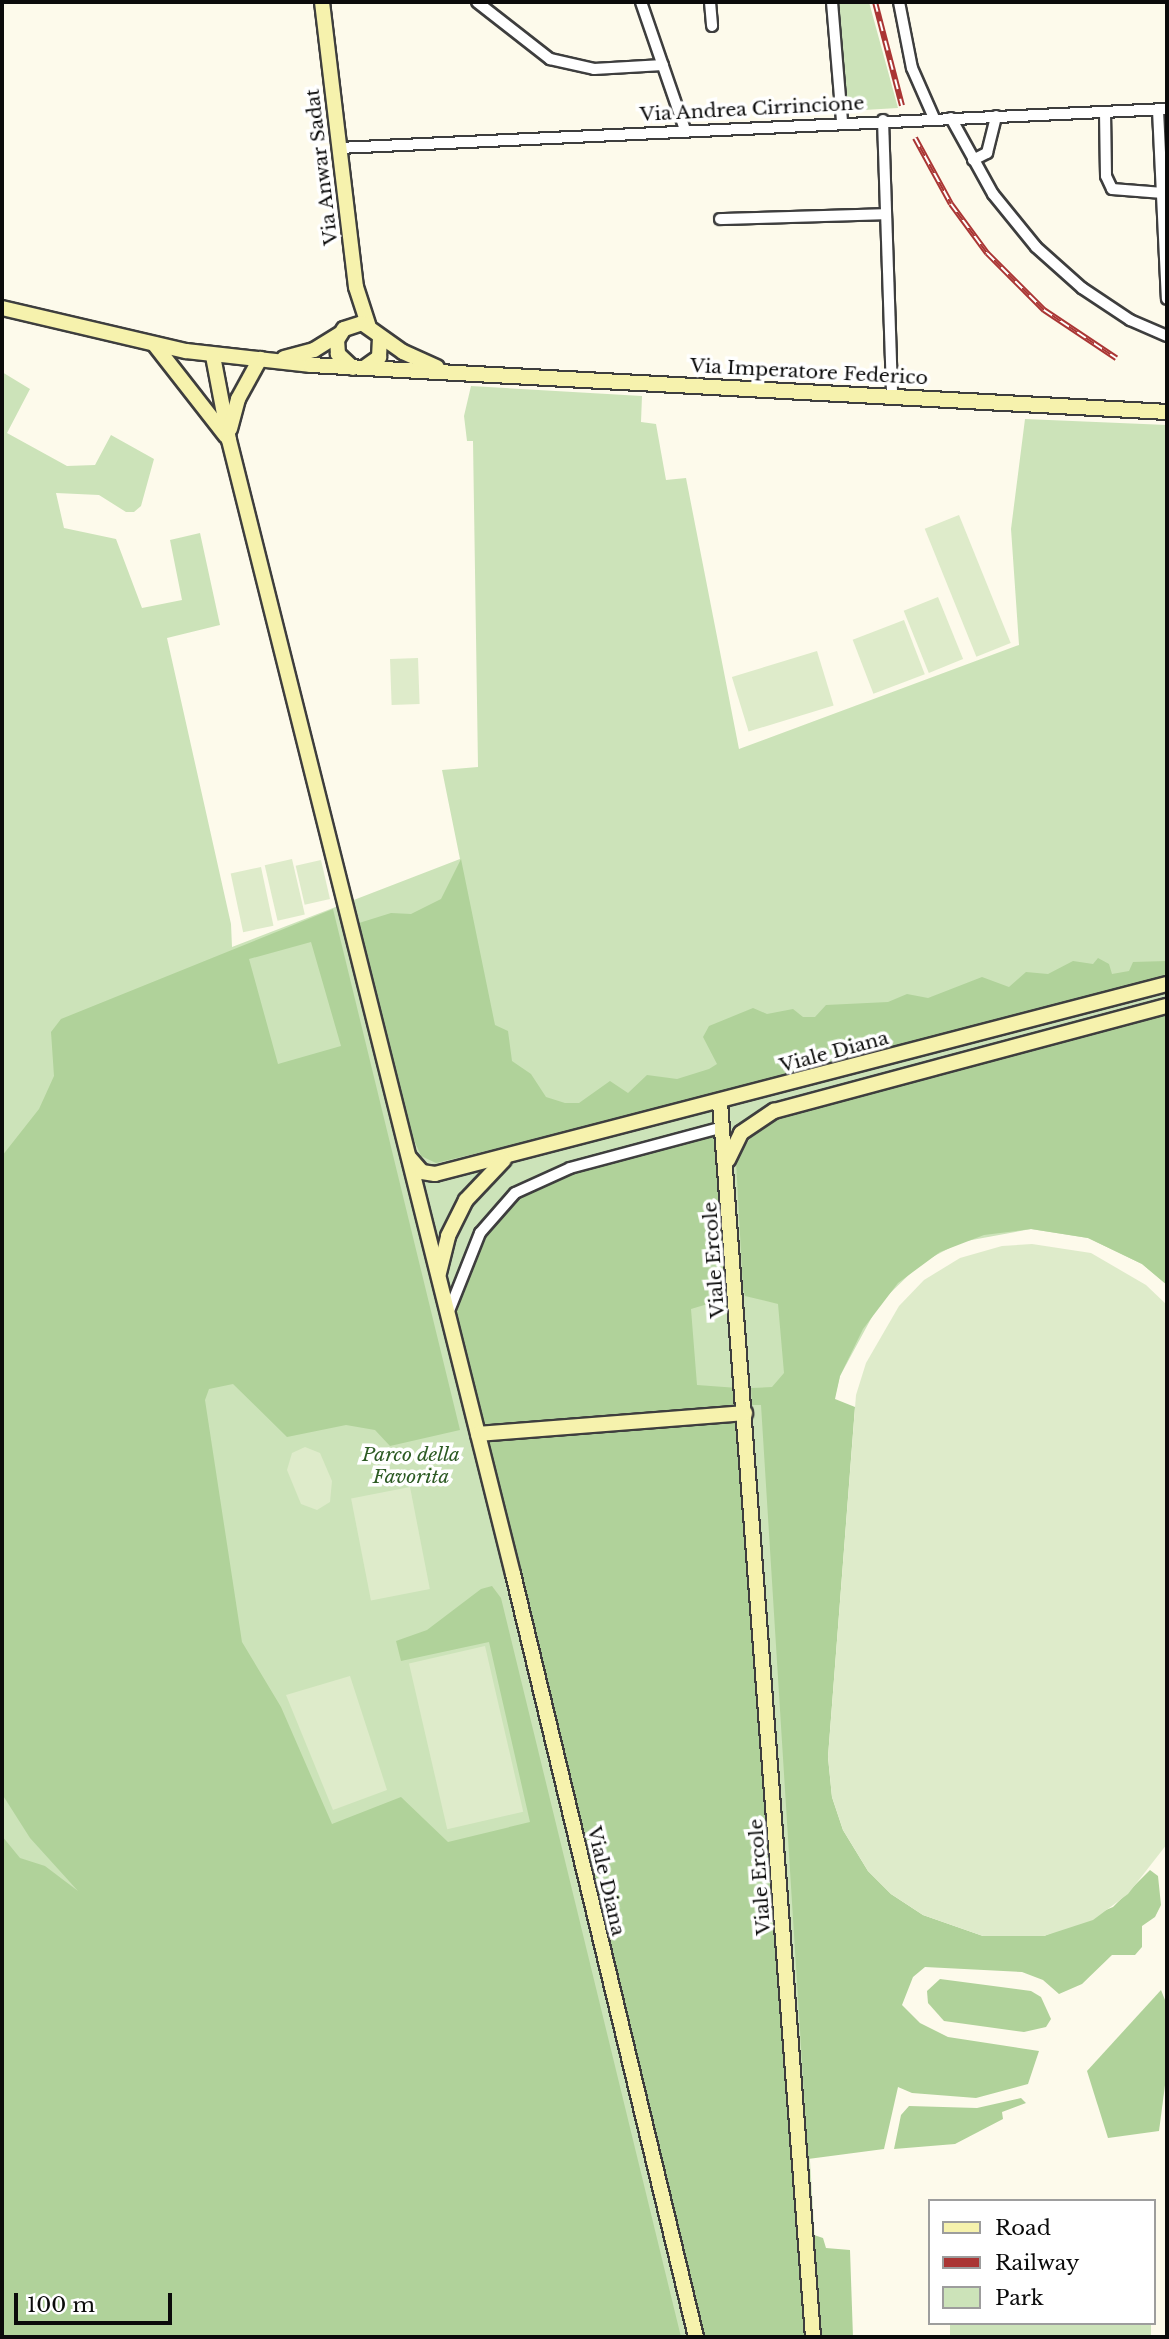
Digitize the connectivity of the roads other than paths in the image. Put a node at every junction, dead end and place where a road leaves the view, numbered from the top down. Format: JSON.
{"nodes":[{"id":1,"x":322,"y":2,"type":"edge"},
{"id":2,"x":477,"y":2,"type":"edge"},
{"id":3,"x":641,"y":2,"type":"edge"},
{"id":4,"x":710,"y":2,"type":"edge"},
{"id":5,"x":832,"y":2,"type":"edge"},
{"id":6,"x":899,"y":2,"type":"edge"},
{"id":7,"x":712,"y":26,"type":"dead end"},
{"id":8,"x":663,"y":65,"type":"junction"},
{"id":9,"x":1163,"y":109,"type":"edge"},
{"id":10,"x":1105,"y":111,"type":"junction"},
{"id":11,"x":996,"y":116,"type":"junction"},
{"id":12,"x":934,"y":118,"type":"junction"},
{"id":13,"x":951,"y":118,"type":"junction"},
{"id":14,"x":883,"y":120,"type":"junction"},
{"id":15,"x":842,"y":122,"type":"junction"},
{"id":16,"x":685,"y":130,"type":"junction"},
{"id":17,"x":339,"y":148,"type":"junction"},
{"id":18,"x":973,"y":160,"type":"junction"},
{"id":19,"x":1163,"y":193,"type":"junction"},
{"id":20,"x":886,"y":214,"type":"junction"},
{"id":21,"x":720,"y":219,"type":"dead end"},
{"id":22,"x":1167,"y":237,"type":"edge"},
{"id":23,"x":1167,"y":299,"type":"edge"},
{"id":24,"x":2,"y":309,"type":"edge"},
{"id":25,"x":368,"y":325,"type":"junction"},
{"id":26,"x":340,"y":334,"type":"junction"},
{"id":27,"x":1167,"y":336,"type":"edge"},
{"id":28,"x":380,"y":338,"type":"junction"},
{"id":29,"x":154,"y":344,"type":"junction"},
{"id":30,"x":213,"y":356,"type":"junction"},
{"id":31,"x":260,"y":359,"type":"junction"},
{"id":32,"x":276,"y":360,"type":"junction"},
{"id":33,"x":359,"y":368,"type":"junction"},
{"id":34,"x":449,"y":370,"type":"junction"},
{"id":35,"x":892,"y":396,"type":"junction"},
{"id":36,"x":1167,"y":412,"type":"edge"},
{"id":37,"x":229,"y":440,"type":"junction"},
{"id":38,"x":1167,"y":984,"type":"edge"},
{"id":39,"x":1167,"y":1006,"type":"edge"},
{"id":40,"x":720,"y":1103,"type":"junction"},
{"id":41,"x":723,"y":1128,"type":"junction"},
{"id":42,"x":407,"y":1154,"type":"junction"},
{"id":43,"x":511,"y":1155,"type":"junction"},
{"id":44,"x":726,"y":1168,"type":"junction"},
{"id":45,"x":438,"y":1279,"type":"junction"},
{"id":46,"x":448,"y":1319,"type":"junction"},
{"id":47,"x":744,"y":1413,"type":"junction"},
{"id":48,"x":478,"y":1434,"type":"junction"},
{"id":49,"x":696,"y":2337,"type":"edge"},
{"id":50,"x":813,"y":2337,"type":"edge"}],
"edges":[{"from":1,"to":17,"type":"street","name":"Via Anwar Sadat"},
{"from":2,"to":8,"type":"street"},
{"from":3,"to":8,"type":"street"},
{"from":4,"to":7,"type":"street"},
{"from":5,"to":15,"type":"street"},
{"from":6,"to":12,"type":"street"},
{"from":8,"to":16,"type":"street"},
{"from":9,"to":10,"type":"street","name":"Via Andrea Cirrincione"},
{"from":9,"to":19,"type":"street"},
{"from":10,"to":11,"type":"street","name":"Via Andrea Cirrincione"},
{"from":10,"to":19,"type":"street"},
{"from":11,"to":13,"type":"street","name":"Via Andrea Cirrincione"},
{"from":11,"to":18,"type":"street"},
{"from":12,"to":13,"type":"street","name":"Via Andrea Cirrincione"},
{"from":12,"to":14,"type":"street","name":"Via Andrea Cirrincione"},
{"from":13,"to":18,"type":"street"},
{"from":14,"to":15,"type":"street","name":"Via Andrea Cirrincione"},
{"from":14,"to":20,"type":"street"},
{"from":15,"to":16,"type":"street","name":"Via Andrea Cirrincione"},
{"from":16,"to":17,"type":"street","name":"Via Andrea Cirrincione"},
{"from":17,"to":25,"type":"street","name":"Via Anwar Sadat"},
{"from":18,"to":27,"type":"street"},
{"from":19,"to":22,"type":"street"},
{"from":20,"to":21,"type":"street"},
{"from":20,"to":35,"type":"street"},
{"from":22,"to":23,"type":"street"},
{"from":24,"to":29,"type":"street"},
{"from":25,"to":26,"type":"street"},
{"from":25,"to":28,"type":"street"},
{"from":26,"to":32,"type":"street"},
{"from":26,"to":33,"type":"street"},
{"from":28,"to":33,"type":"street"},
{"from":28,"to":34,"type":"street"},
{"from":29,"to":30,"type":"street"},
{"from":29,"to":37,"type":"street"},
{"from":30,"to":31,"type":"street"},
{"from":30,"to":37,"type":"street"},
{"from":31,"to":32,"type":"street"},
{"from":31,"to":37,"type":"street"},
{"from":32,"to":33,"type":"street"},
{"from":33,"to":34,"type":"street"},
{"from":34,"to":35,"type":"street","name":"Via Imperatore Federico"},
{"from":35,"to":36,"type":"street","name":"Via Imperatore Federico"},
{"from":37,"to":42,"type":"street"},
{"from":38,"to":40,"type":"street","name":"Viale Diana"},
{"from":39,"to":44,"type":"street","name":"Viale Diana"},
{"from":40,"to":41,"type":"street","name":"Viale Ercole"},
{"from":40,"to":43,"type":"street","name":"Viale Diana"},
{"from":41,"to":44,"type":"street","name":"Viale Ercole"},
{"from":41,"to":46,"type":"street"},
{"from":42,"to":43,"type":"street","name":"Viale Diana"},
{"from":42,"to":45,"type":"street","name":"Viale Diana"},
{"from":43,"to":45,"type":"street","name":"Viale Diana"},
{"from":44,"to":47,"type":"street","name":"Viale Ercole"},
{"from":45,"to":46,"type":"street","name":"Viale Diana"},
{"from":46,"to":48,"type":"street","name":"Viale Diana"},
{"from":47,"to":48,"type":"street"},
{"from":47,"to":50,"type":"street","name":"Viale Ercole"},
{"from":48,"to":49,"type":"street","name":"Viale Diana"}]}
